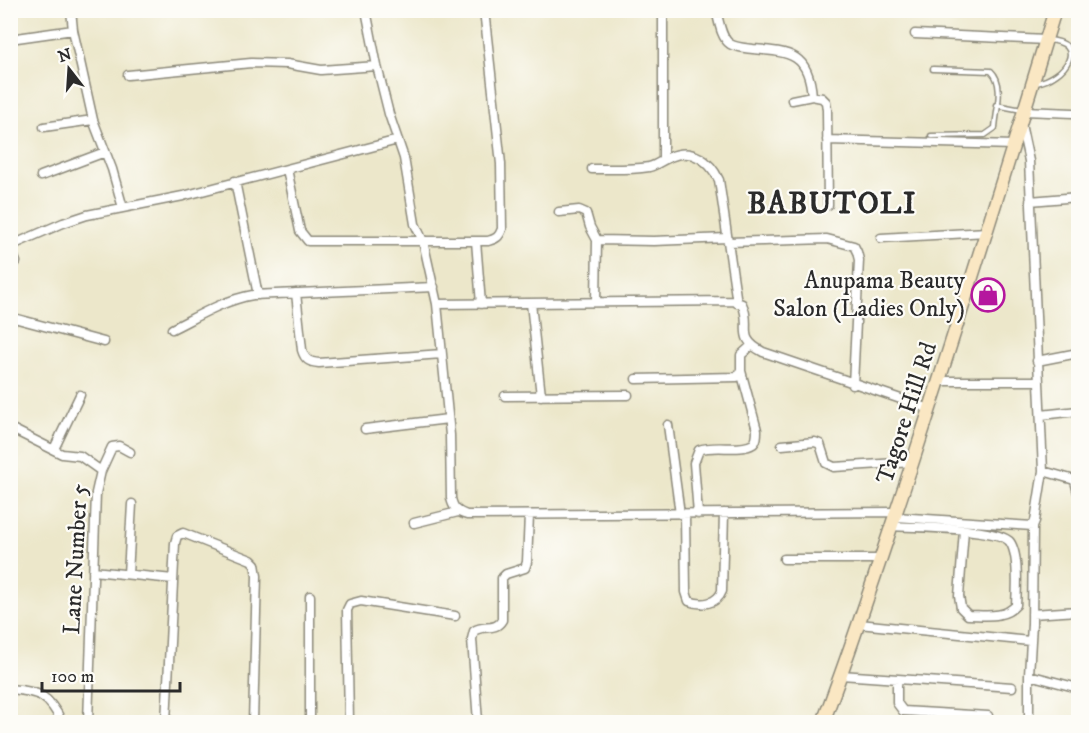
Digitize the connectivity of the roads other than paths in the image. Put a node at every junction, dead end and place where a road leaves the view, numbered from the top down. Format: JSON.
{"nodes":[{"id":1,"x":70,"y":10,"type":"edge"},
{"id":2,"x":366,"y":10,"type":"edge"},
{"id":3,"x":484,"y":10,"type":"edge"},
{"id":4,"x":663,"y":10,"type":"edge"},
{"id":5,"x":716,"y":10,"type":"edge"},
{"id":6,"x":1055,"y":10,"type":"edge"},
{"id":7,"x":73,"y":30,"type":"junction"},
{"id":8,"x":915,"y":34,"type":"dead end"},
{"id":9,"x":10,"y":39,"type":"edge"},
{"id":10,"x":1046,"y":40,"type":"junction"},
{"id":11,"x":377,"y":66,"type":"junction"},
{"id":12,"x":933,"y":69,"type":"dead end"},
{"id":13,"x":128,"y":75,"type":"dead end"},
{"id":14,"x":1032,"y":84,"type":"junction"},
{"id":15,"x":812,"y":96,"type":"junction"},
{"id":16,"x":792,"y":100,"type":"dead end"},
{"id":17,"x":996,"y":105,"type":"junction"},
{"id":18,"x":1073,"y":113,"type":"dead end"},
{"id":19,"x":1022,"y":117,"type":"junction"},
{"id":20,"x":93,"y":120,"type":"junction"},
{"id":21,"x":44,"y":127,"type":"dead end"},
{"id":22,"x":931,"y":136,"type":"dead end"},
{"id":23,"x":827,"y":140,"type":"junction"},
{"id":24,"x":398,"y":141,"type":"junction"},
{"id":25,"x":1014,"y":145,"type":"junction"},
{"id":26,"x":105,"y":152,"type":"junction"},
{"id":27,"x":663,"y":160,"type":"junction"},
{"id":28,"x":287,"y":169,"type":"junction"},
{"id":29,"x":592,"y":169,"type":"dead end"},
{"id":30,"x":41,"y":176,"type":"dead end"},
{"id":31,"x":236,"y":182,"type":"junction"},
{"id":32,"x":1078,"y":197,"type":"edge"},
{"id":33,"x":1030,"y":201,"type":"junction"},
{"id":34,"x":828,"y":205,"type":"dead end"},
{"id":35,"x":123,"y":208,"type":"junction"},
{"id":36,"x":559,"y":212,"type":"dead end"},
{"id":37,"x":987,"y":232,"type":"junction"},
{"id":38,"x":881,"y":238,"type":"dead end"},
{"id":39,"x":597,"y":240,"type":"junction"},
{"id":40,"x":728,"y":240,"type":"junction"},
{"id":41,"x":476,"y":241,"type":"junction"},
{"id":42,"x":423,"y":242,"type":"junction"},
{"id":43,"x":10,"y":246,"type":"edge"},
{"id":44,"x":10,"y":269,"type":"edge"},
{"id":45,"x":434,"y":287,"type":"junction"},
{"id":46,"x":296,"y":293,"type":"junction"},
{"id":47,"x":258,"y":295,"type":"junction"},
{"id":48,"x":596,"y":302,"type":"junction"},
{"id":49,"x":531,"y":303,"type":"junction"},
{"id":50,"x":737,"y":303,"type":"junction"},
{"id":51,"x":437,"y":304,"type":"junction"},
{"id":52,"x":481,"y":304,"type":"junction"},
{"id":53,"x":10,"y":317,"type":"edge"},
{"id":54,"x":172,"y":329,"type":"dead end"},
{"id":55,"x":104,"y":342,"type":"dead end"},
{"id":56,"x":751,"y":346,"type":"junction"},
{"id":57,"x":1078,"y":353,"type":"edge"},
{"id":58,"x":442,"y":354,"type":"junction"},
{"id":59,"x":1037,"y":361,"type":"junction"},
{"id":60,"x":741,"y":371,"type":"junction"},
{"id":61,"x":636,"y":379,"type":"dead end"},
{"id":62,"x":939,"y":381,"type":"junction"},
{"id":63,"x":1038,"y":381,"type":"junction"},
{"id":64,"x":853,"y":385,"type":"junction"},
{"id":65,"x":80,"y":395,"type":"dead end"},
{"id":66,"x":628,"y":395,"type":"dead end"},
{"id":67,"x":505,"y":396,"type":"dead end"},
{"id":68,"x":541,"y":396,"type":"junction"},
{"id":69,"x":930,"y":410,"type":"junction"},
{"id":70,"x":1078,"y":411,"type":"edge"},
{"id":71,"x":1041,"y":415,"type":"junction"},
{"id":72,"x":448,"y":419,"type":"junction"},
{"id":73,"x":668,"y":425,"type":"dead end"},
{"id":74,"x":10,"y":428,"type":"edge"},
{"id":75,"x":365,"y":429,"type":"dead end"},
{"id":76,"x":782,"y":445,"type":"dead end"},
{"id":77,"x":54,"y":449,"type":"junction"},
{"id":78,"x":130,"y":452,"type":"dead end"},
{"id":79,"x":913,"y":462,"type":"junction"},
{"id":80,"x":101,"y":471,"type":"junction"},
{"id":81,"x":1043,"y":471,"type":"junction"},
{"id":82,"x":1077,"y":481,"type":"edge"},
{"id":83,"x":1078,"y":493,"type":"edge"},
{"id":84,"x":132,"y":504,"type":"dead end"},
{"id":85,"x":458,"y":512,"type":"junction"},
{"id":86,"x":698,"y":513,"type":"junction"},
{"id":87,"x":724,"y":513,"type":"junction"},
{"id":88,"x":530,"y":514,"type":"junction"},
{"id":89,"x":682,"y":514,"type":"junction"},
{"id":90,"x":895,"y":519,"type":"junction"},
{"id":91,"x":414,"y":523,"type":"dead end"},
{"id":92,"x":1033,"y":526,"type":"junction"},
{"id":93,"x":964,"y":530,"type":"junction"},
{"id":94,"x":784,"y":559,"type":"dead end"},
{"id":95,"x":881,"y":559,"type":"junction"},
{"id":96,"x":93,"y":571,"type":"junction"},
{"id":97,"x":128,"y":574,"type":"junction"},
{"id":98,"x":173,"y":579,"type":"junction"},
{"id":99,"x":310,"y":596,"type":"dead end"},
{"id":100,"x":1078,"y":611,"type":"edge"},
{"id":101,"x":1032,"y":614,"type":"junction"},
{"id":102,"x":455,"y":616,"type":"dead end"},
{"id":103,"x":859,"y":624,"type":"junction"},
{"id":104,"x":1030,"y":641,"type":"junction"},
{"id":105,"x":841,"y":675,"type":"junction"},
{"id":106,"x":1029,"y":675,"type":"junction"},
{"id":107,"x":897,"y":679,"type":"junction"},
{"id":108,"x":1012,"y":687,"type":"dead end"},
{"id":109,"x":1078,"y":688,"type":"edge"},
{"id":110,"x":10,"y":689,"type":"edge"},
{"id":111,"x":988,"y":716,"type":"dead end"},
{"id":112,"x":62,"y":723,"type":"edge"},
{"id":113,"x":88,"y":723,"type":"edge"},
{"id":114,"x":166,"y":723,"type":"edge"},
{"id":115,"x":252,"y":723,"type":"edge"},
{"id":116,"x":310,"y":723,"type":"edge"},
{"id":117,"x":349,"y":723,"type":"edge"},
{"id":118,"x":478,"y":723,"type":"edge"},
{"id":119,"x":823,"y":723,"type":"edge"},
{"id":120,"x":1029,"y":723,"type":"edge"}],
"edges":[{"from":1,"to":7,"type":"street"},
{"from":2,"to":11,"type":"street"},
{"from":3,"to":41,"type":"street"},
{"from":4,"to":27,"type":"street"},
{"from":5,"to":15,"type":"street"},
{"from":6,"to":10,"type":"main road","name":"Tagore Hill Rd"},
{"from":7,"to":9,"type":"street"},
{"from":7,"to":20,"type":"street"},
{"from":8,"to":10,"type":"street"},
{"from":10,"to":14,"type":"main road","name":"Tagore Hill Rd"},
{"from":10,"to":14,"type":"lane"},
{"from":11,"to":13,"type":"street"},
{"from":11,"to":24,"type":"street"},
{"from":12,"to":17,"type":"lane"},
{"from":14,"to":19,"type":"main road","name":"Tagore Hill Rd"},
{"from":15,"to":16,"type":"street"},
{"from":15,"to":23,"type":"street"},
{"from":17,"to":19,"type":"lane"},
{"from":17,"to":22,"type":"lane"},
{"from":18,"to":19,"type":"street"},
{"from":19,"to":25,"type":"main road","name":"Tagore Hill Rd"},
{"from":19,"to":33,"type":"street"},
{"from":20,"to":21,"type":"street"},
{"from":20,"to":26,"type":"street"},
{"from":23,"to":25,"type":"street"},
{"from":23,"to":34,"type":"street"},
{"from":24,"to":28,"type":"street"},
{"from":24,"to":42,"type":"street"},
{"from":25,"to":37,"type":"main road","name":"Tagore Hill Rd"},
{"from":26,"to":30,"type":"street"},
{"from":26,"to":35,"type":"street"},
{"from":27,"to":29,"type":"street"},
{"from":27,"to":40,"type":"street"},
{"from":28,"to":31,"type":"street"},
{"from":28,"to":42,"type":"street"},
{"from":31,"to":35,"type":"street"},
{"from":31,"to":47,"type":"street"},
{"from":32,"to":33,"type":"street"},
{"from":33,"to":59,"type":"street"},
{"from":35,"to":43,"type":"street"},
{"from":36,"to":39,"type":"street"},
{"from":37,"to":38,"type":"street"},
{"from":37,"to":62,"type":"main road","name":"Tagore Hill Rd"},
{"from":39,"to":40,"type":"street"},
{"from":39,"to":48,"type":"street"},
{"from":40,"to":50,"type":"street"},
{"from":40,"to":64,"type":"street"},
{"from":41,"to":42,"type":"street"},
{"from":41,"to":52,"type":"street"},
{"from":42,"to":45,"type":"street"},
{"from":43,"to":44,"type":"street"},
{"from":45,"to":46,"type":"street"},
{"from":45,"to":51,"type":"street"},
{"from":46,"to":47,"type":"street"},
{"from":46,"to":58,"type":"street"},
{"from":47,"to":54,"type":"street"},
{"from":48,"to":49,"type":"street"},
{"from":48,"to":50,"type":"street"},
{"from":49,"to":52,"type":"street"},
{"from":49,"to":68,"type":"street"},
{"from":50,"to":56,"type":"street"},
{"from":51,"to":52,"type":"street"},
{"from":51,"to":58,"type":"street"},
{"from":53,"to":55,"type":"street"},
{"from":56,"to":60,"type":"street"},
{"from":56,"to":64,"type":"street"},
{"from":57,"to":59,"type":"street"},
{"from":58,"to":72,"type":"street"},
{"from":59,"to":63,"type":"street"},
{"from":60,"to":61,"type":"street"},
{"from":60,"to":86,"type":"street"},
{"from":62,"to":63,"type":"street"},
{"from":62,"to":69,"type":"main road","name":"Tagore Hill Rd"},
{"from":63,"to":71,"type":"street"},
{"from":64,"to":69,"type":"street"},
{"from":65,"to":77,"type":"street"},
{"from":66,"to":68,"type":"street"},
{"from":67,"to":68,"type":"street"},
{"from":69,"to":79,"type":"main road","name":"Tagore Hill Rd"},
{"from":70,"to":71,"type":"street"},
{"from":71,"to":81,"type":"street"},
{"from":72,"to":75,"type":"street"},
{"from":72,"to":85,"type":"street"},
{"from":73,"to":89,"type":"street"},
{"from":74,"to":77,"type":"street"},
{"from":76,"to":79,"type":"street"},
{"from":77,"to":80,"type":"street"},
{"from":78,"to":80,"type":"street"},
{"from":79,"to":90,"type":"main road","name":"Tagore Hill Rd"},
{"from":80,"to":96,"type":"street","name":"Lane Number 5"},
{"from":81,"to":82,"type":"street"},
{"from":81,"to":92,"type":"street"},
{"from":82,"to":83,"type":"street"},
{"from":84,"to":97,"type":"street"},
{"from":85,"to":88,"type":"street"},
{"from":85,"to":91,"type":"street"},
{"from":86,"to":87,"type":"street"},
{"from":86,"to":89,"type":"street"},
{"from":87,"to":89,"type":"street"},
{"from":87,"to":90,"type":"street"},
{"from":88,"to":89,"type":"street"},
{"from":88,"to":118,"type":"street"},
{"from":90,"to":92,"type":"street"},
{"from":90,"to":93,"type":"street"},
{"from":90,"to":95,"type":"main road","name":"Tagore Hill Rd"},
{"from":92,"to":101,"type":"street"},
{"from":93,"to":93,"type":"street"},
{"from":94,"to":95,"type":"street"},
{"from":95,"to":103,"type":"main road","name":"Tagore Hill Rd"},
{"from":96,"to":97,"type":"street"},
{"from":96,"to":113,"type":"street","name":"Lane Number 5"},
{"from":97,"to":98,"type":"street"},
{"from":98,"to":114,"type":"street"},
{"from":98,"to":115,"type":"street"},
{"from":99,"to":116,"type":"street"},
{"from":100,"to":101,"type":"street"},
{"from":101,"to":104,"type":"street"},
{"from":102,"to":117,"type":"street"},
{"from":103,"to":104,"type":"street"},
{"from":103,"to":105,"type":"main road","name":"Tagore Hill Rd"},
{"from":104,"to":106,"type":"street"},
{"from":105,"to":107,"type":"street"},
{"from":105,"to":119,"type":"main road","name":"Tagore Hill Rd"},
{"from":106,"to":109,"type":"street"},
{"from":106,"to":120,"type":"street"},
{"from":107,"to":108,"type":"street"},
{"from":107,"to":111,"type":"street"},
{"from":110,"to":112,"type":"street"}]}
